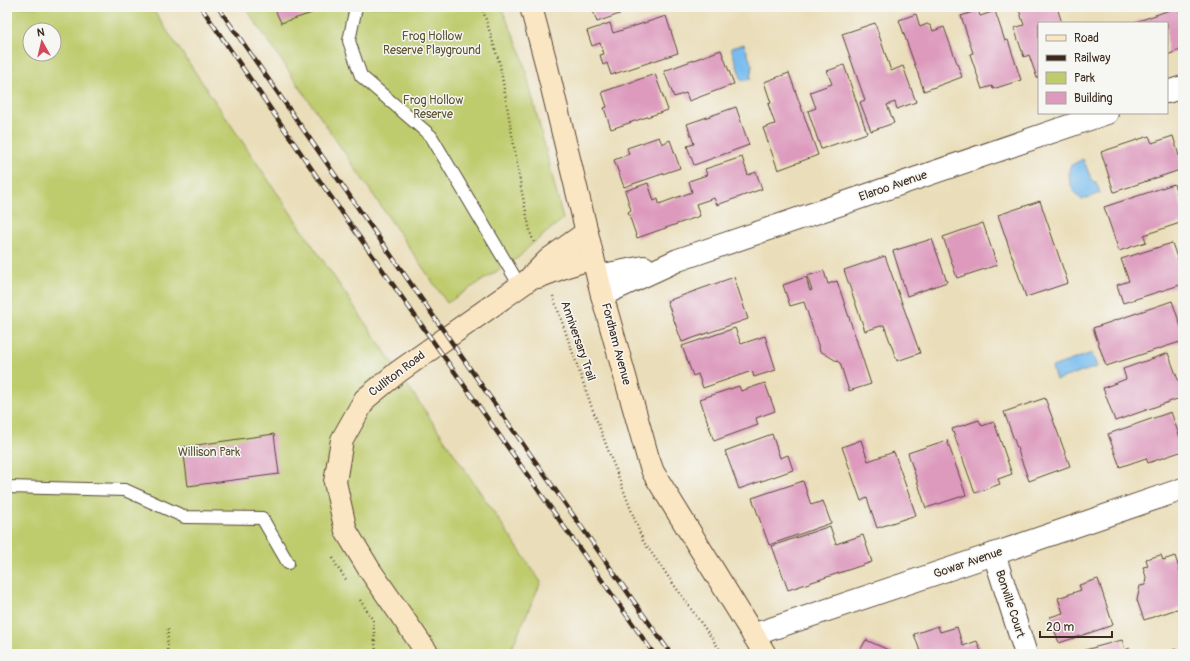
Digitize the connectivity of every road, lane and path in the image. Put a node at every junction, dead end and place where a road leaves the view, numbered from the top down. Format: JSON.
{"nodes":[{"id":1,"x":356,"y":7,"type":"edge"},
{"id":2,"x":482,"y":7,"type":"edge"},
{"id":3,"x":531,"y":7,"type":"edge"},
{"id":4,"x":1183,"y":87,"type":"edge"},
{"id":5,"x":1168,"y":92,"type":"edge"},
{"id":6,"x":1104,"y":114,"type":"edge"},
{"id":7,"x":587,"y":232,"type":"junction"},
{"id":8,"x":598,"y":276,"type":"junction"},
{"id":9,"x":534,"y":277,"type":"junction"},
{"id":10,"x":7,"y":487,"type":"edge"},
{"id":11,"x":1183,"y":488,"type":"edge"},
{"id":12,"x":330,"y":551,"type":"dead end"},
{"id":13,"x":994,"y":554,"type":"junction"},
{"id":14,"x":288,"y":563,"type":"dead end"},
{"id":15,"x":349,"y":584,"type":"dead end"},
{"id":16,"x":358,"y":597,"type":"dead end"},
{"id":17,"x":168,"y":630,"type":"dead end"},
{"id":18,"x":753,"y":635,"type":"junction"},
{"id":19,"x":168,"y":654,"type":"edge"},
{"id":20,"x":376,"y":654,"type":"edge"},
{"id":21,"x":428,"y":654,"type":"edge"},
{"id":22,"x":723,"y":654,"type":"edge"},
{"id":23,"x":765,"y":654,"type":"edge"},
{"id":24,"x":1026,"y":654,"type":"edge"}],
"edges":[{"from":1,"to":9,"type":"lane"},
{"from":2,"to":9,"type":"path","name":"Anniversary Trail"},
{"from":3,"to":7,"type":"street","name":"Fordham Avenue"},
{"from":4,"to":5,"type":"street"},
{"from":6,"to":8,"type":"street","name":"Elaroo Avenue"},
{"from":7,"to":8,"type":"street","name":"Fordham Avenue"},
{"from":7,"to":9,"type":"street","name":"Culliton Road"},
{"from":8,"to":9,"type":"street","name":"Culliton Road"},
{"from":8,"to":18,"type":"street","name":"Fordham Avenue"},
{"from":9,"to":21,"type":"street","name":"Culliton Road"},
{"from":9,"to":22,"type":"path","name":"Anniversary Trail"},
{"from":10,"to":14,"type":"lane"},
{"from":11,"to":13,"type":"street","name":"Gowar Avenue"},
{"from":12,"to":15,"type":"path"},
{"from":13,"to":18,"type":"street","name":"Gowar Avenue"},
{"from":13,"to":24,"type":"street","name":"Bonville Court"},
{"from":16,"to":20,"type":"path"},
{"from":17,"to":19,"type":"path"},
{"from":18,"to":23,"type":"street","name":"Fordham Avenue"}]}
